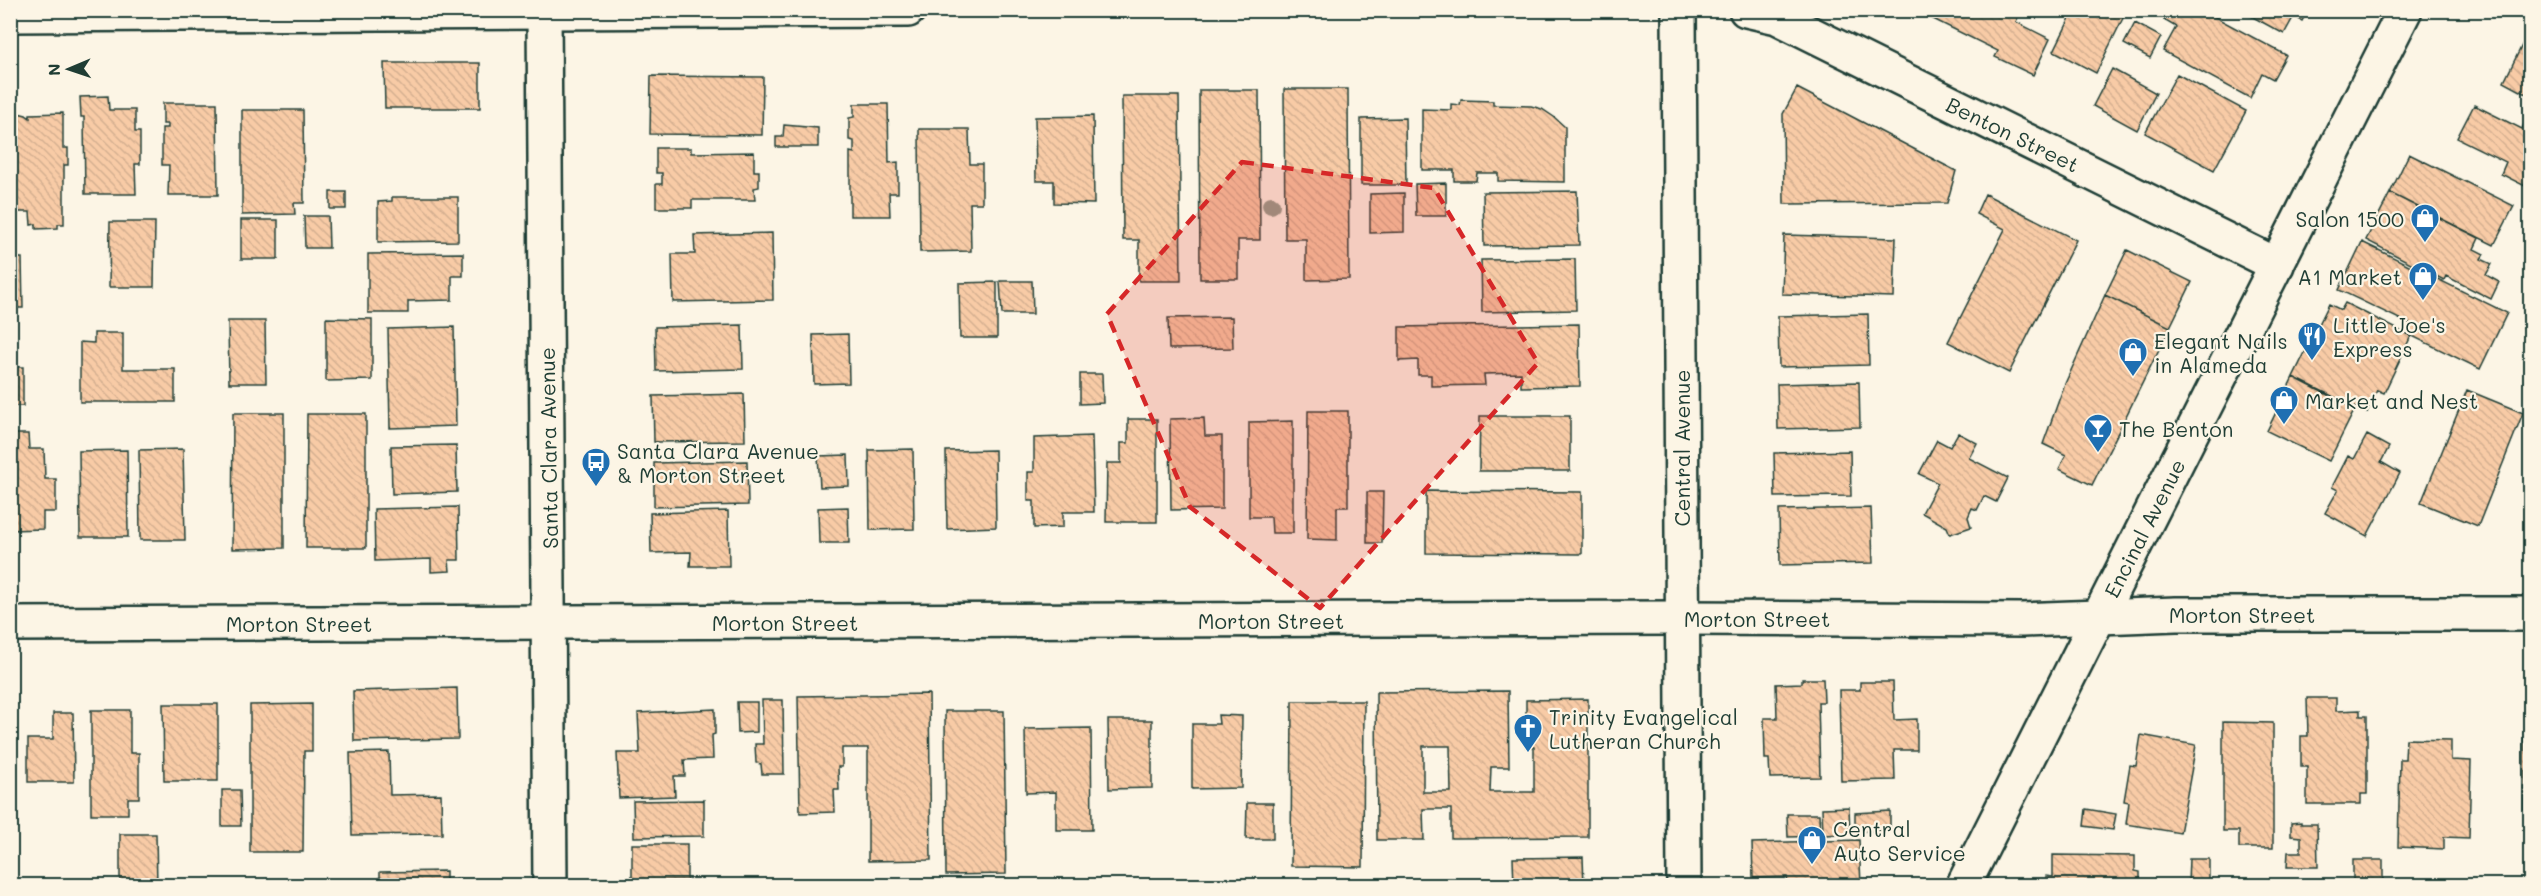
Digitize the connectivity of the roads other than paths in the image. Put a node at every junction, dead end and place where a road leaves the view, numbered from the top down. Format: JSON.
{"nodes":[{"id":1,"x":908,"y":10,"type":"edge"},
{"id":2,"x":1679,"y":10,"type":"edge"},
{"id":3,"x":1746,"y":10,"type":"edge"},
{"id":4,"x":2405,"y":10,"type":"edge"},
{"id":5,"x":544,"y":12,"type":"edge"},
{"id":6,"x":10,"y":15,"type":"edge"},
{"id":7,"x":2277,"y":266,"type":"junction"},
{"id":8,"x":2530,"y":614,"type":"edge"},
{"id":9,"x":2099,"y":617,"type":"junction"},
{"id":10,"x":1682,"y":618,"type":"junction"},
{"id":11,"x":549,"y":622,"type":"junction"},
{"id":12,"x":10,"y":624,"type":"edge"},
{"id":13,"x":550,"y":885,"type":"edge"},
{"id":14,"x":1684,"y":885,"type":"edge"},
{"id":15,"x":1963,"y":885,"type":"edge"}],
"edges":[{"from":1,"to":5,"type":"street"},
{"from":2,"to":10,"type":"street","name":"Central Avenue"},
{"from":3,"to":7,"type":"street","name":"Benton Street"},
{"from":4,"to":7,"type":"street","name":"Encinal Avenue"},
{"from":5,"to":6,"type":"street"},
{"from":5,"to":11,"type":"street","name":"Santa Clara Avenue"},
{"from":7,"to":9,"type":"street","name":"Encinal Avenue"},
{"from":8,"to":9,"type":"street","name":"Morton Street"},
{"from":9,"to":10,"type":"street","name":"Morton Street"},
{"from":9,"to":15,"type":"street","name":"Encinal Avenue"},
{"from":10,"to":11,"type":"street","name":"Morton Street"},
{"from":10,"to":14,"type":"street","name":"Central Avenue"},
{"from":11,"to":12,"type":"street","name":"Morton Street"},
{"from":11,"to":13,"type":"street","name":"Santa Clara Avenue"}]}
